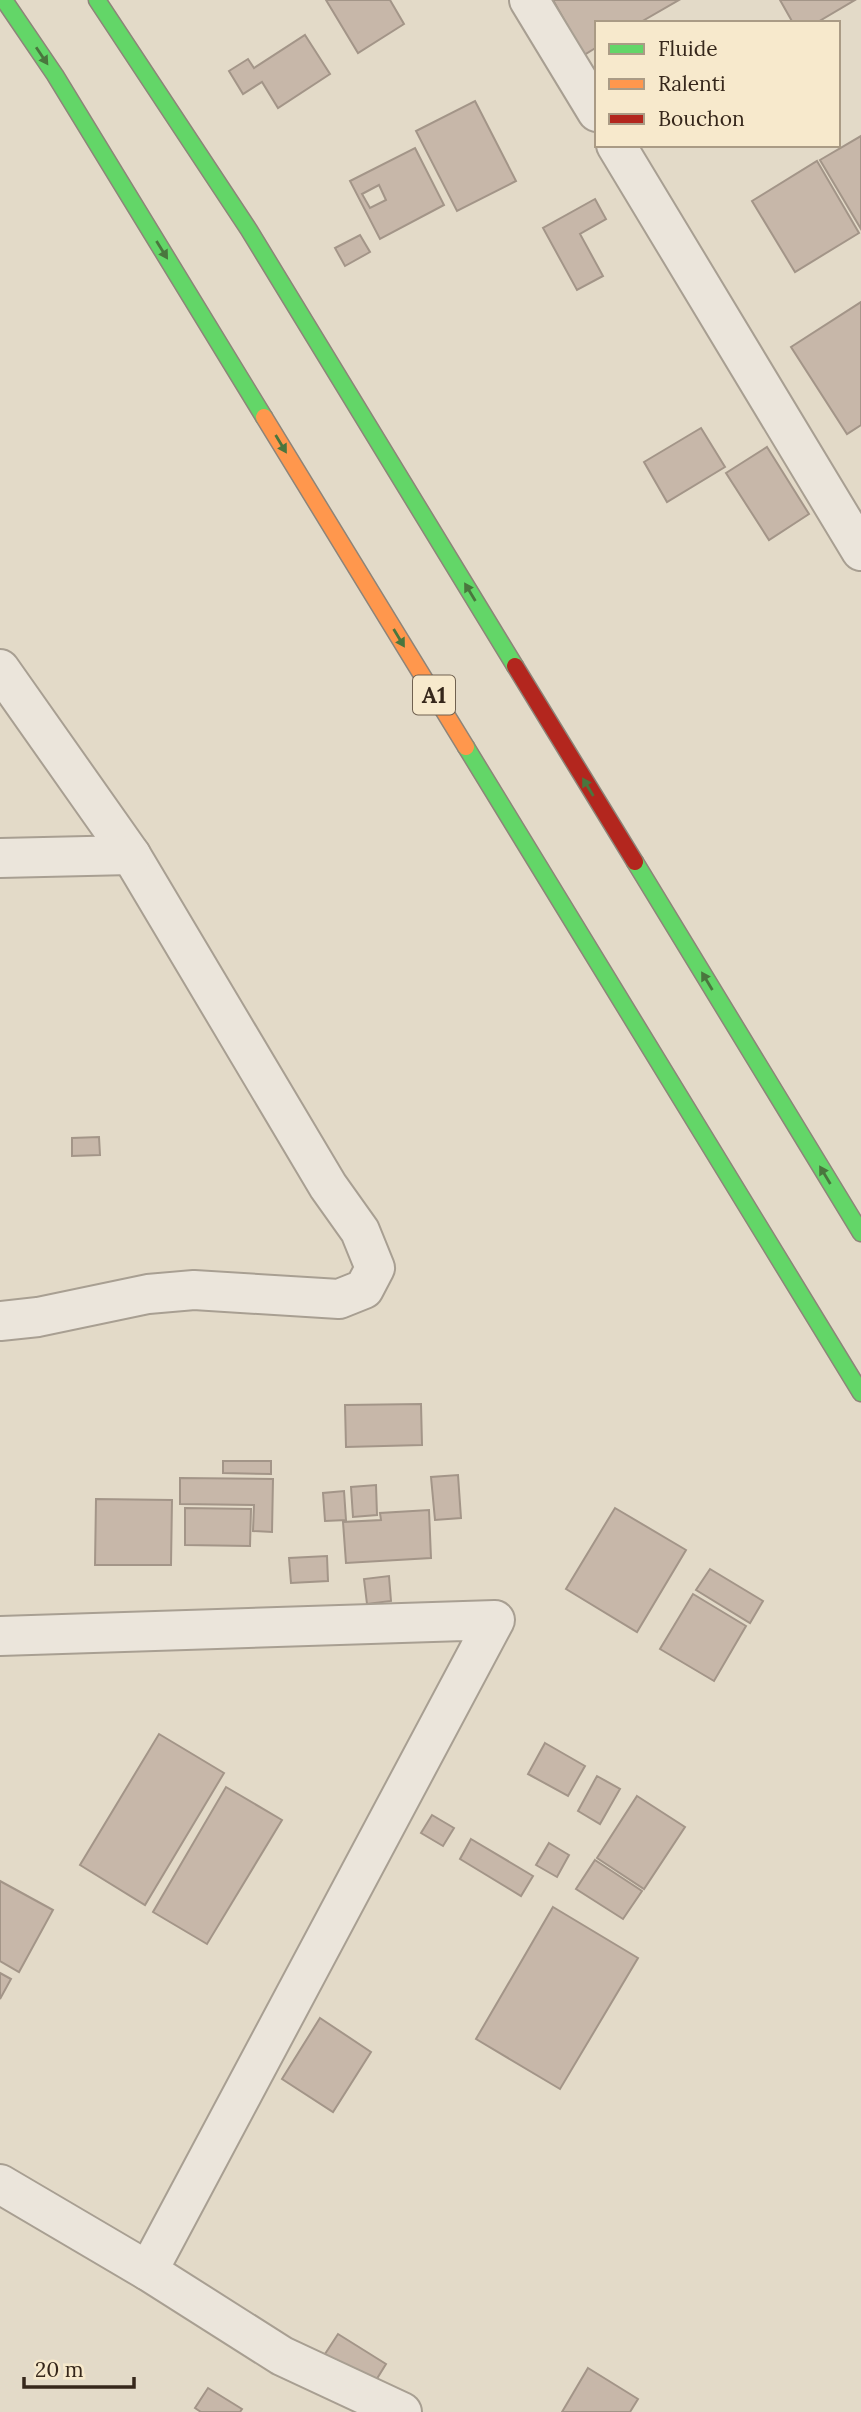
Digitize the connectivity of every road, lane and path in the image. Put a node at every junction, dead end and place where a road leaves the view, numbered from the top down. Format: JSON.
{"nodes":[{"id":1,"x":4,"y":0,"type":"edge"},
{"id":2,"x":97,"y":0,"type":"edge"},
{"id":3,"x":529,"y":0,"type":"edge"},
{"id":4,"x":595,"y":110,"type":"edge"},
{"id":5,"x":618,"y":147,"type":"edge"},
{"id":6,"x":861,"y":551,"type":"edge"},
{"id":7,"x":0,"y":669,"type":"edge"},
{"id":8,"x":131,"y":855,"type":"junction"},
{"id":9,"x":0,"y":858,"type":"edge"},
{"id":10,"x":861,"y":1233,"type":"edge"},
{"id":11,"x":0,"y":1321,"type":"edge"},
{"id":12,"x":861,"y":1393,"type":"edge"},
{"id":13,"x":0,"y":1636,"type":"edge"},
{"id":14,"x":0,"y":2183,"type":"edge"},
{"id":15,"x":148,"y":2271,"type":"junction"},
{"id":16,"x":402,"y":2412,"type":"edge"}],
"edges":[{"from":1,"to":12,"type":"main road","number":"A1","one_way":true},
{"from":10,"to":2,"type":"main road","one_way":true},
{"from":3,"to":4,"type":"street"},
{"from":5,"to":6,"type":"street"},
{"from":7,"to":8,"type":"street"},
{"from":8,"to":9,"type":"street"},
{"from":8,"to":11,"type":"street"},
{"from":13,"to":15,"type":"street"},
{"from":14,"to":15,"type":"street"},
{"from":15,"to":16,"type":"street"}]}
